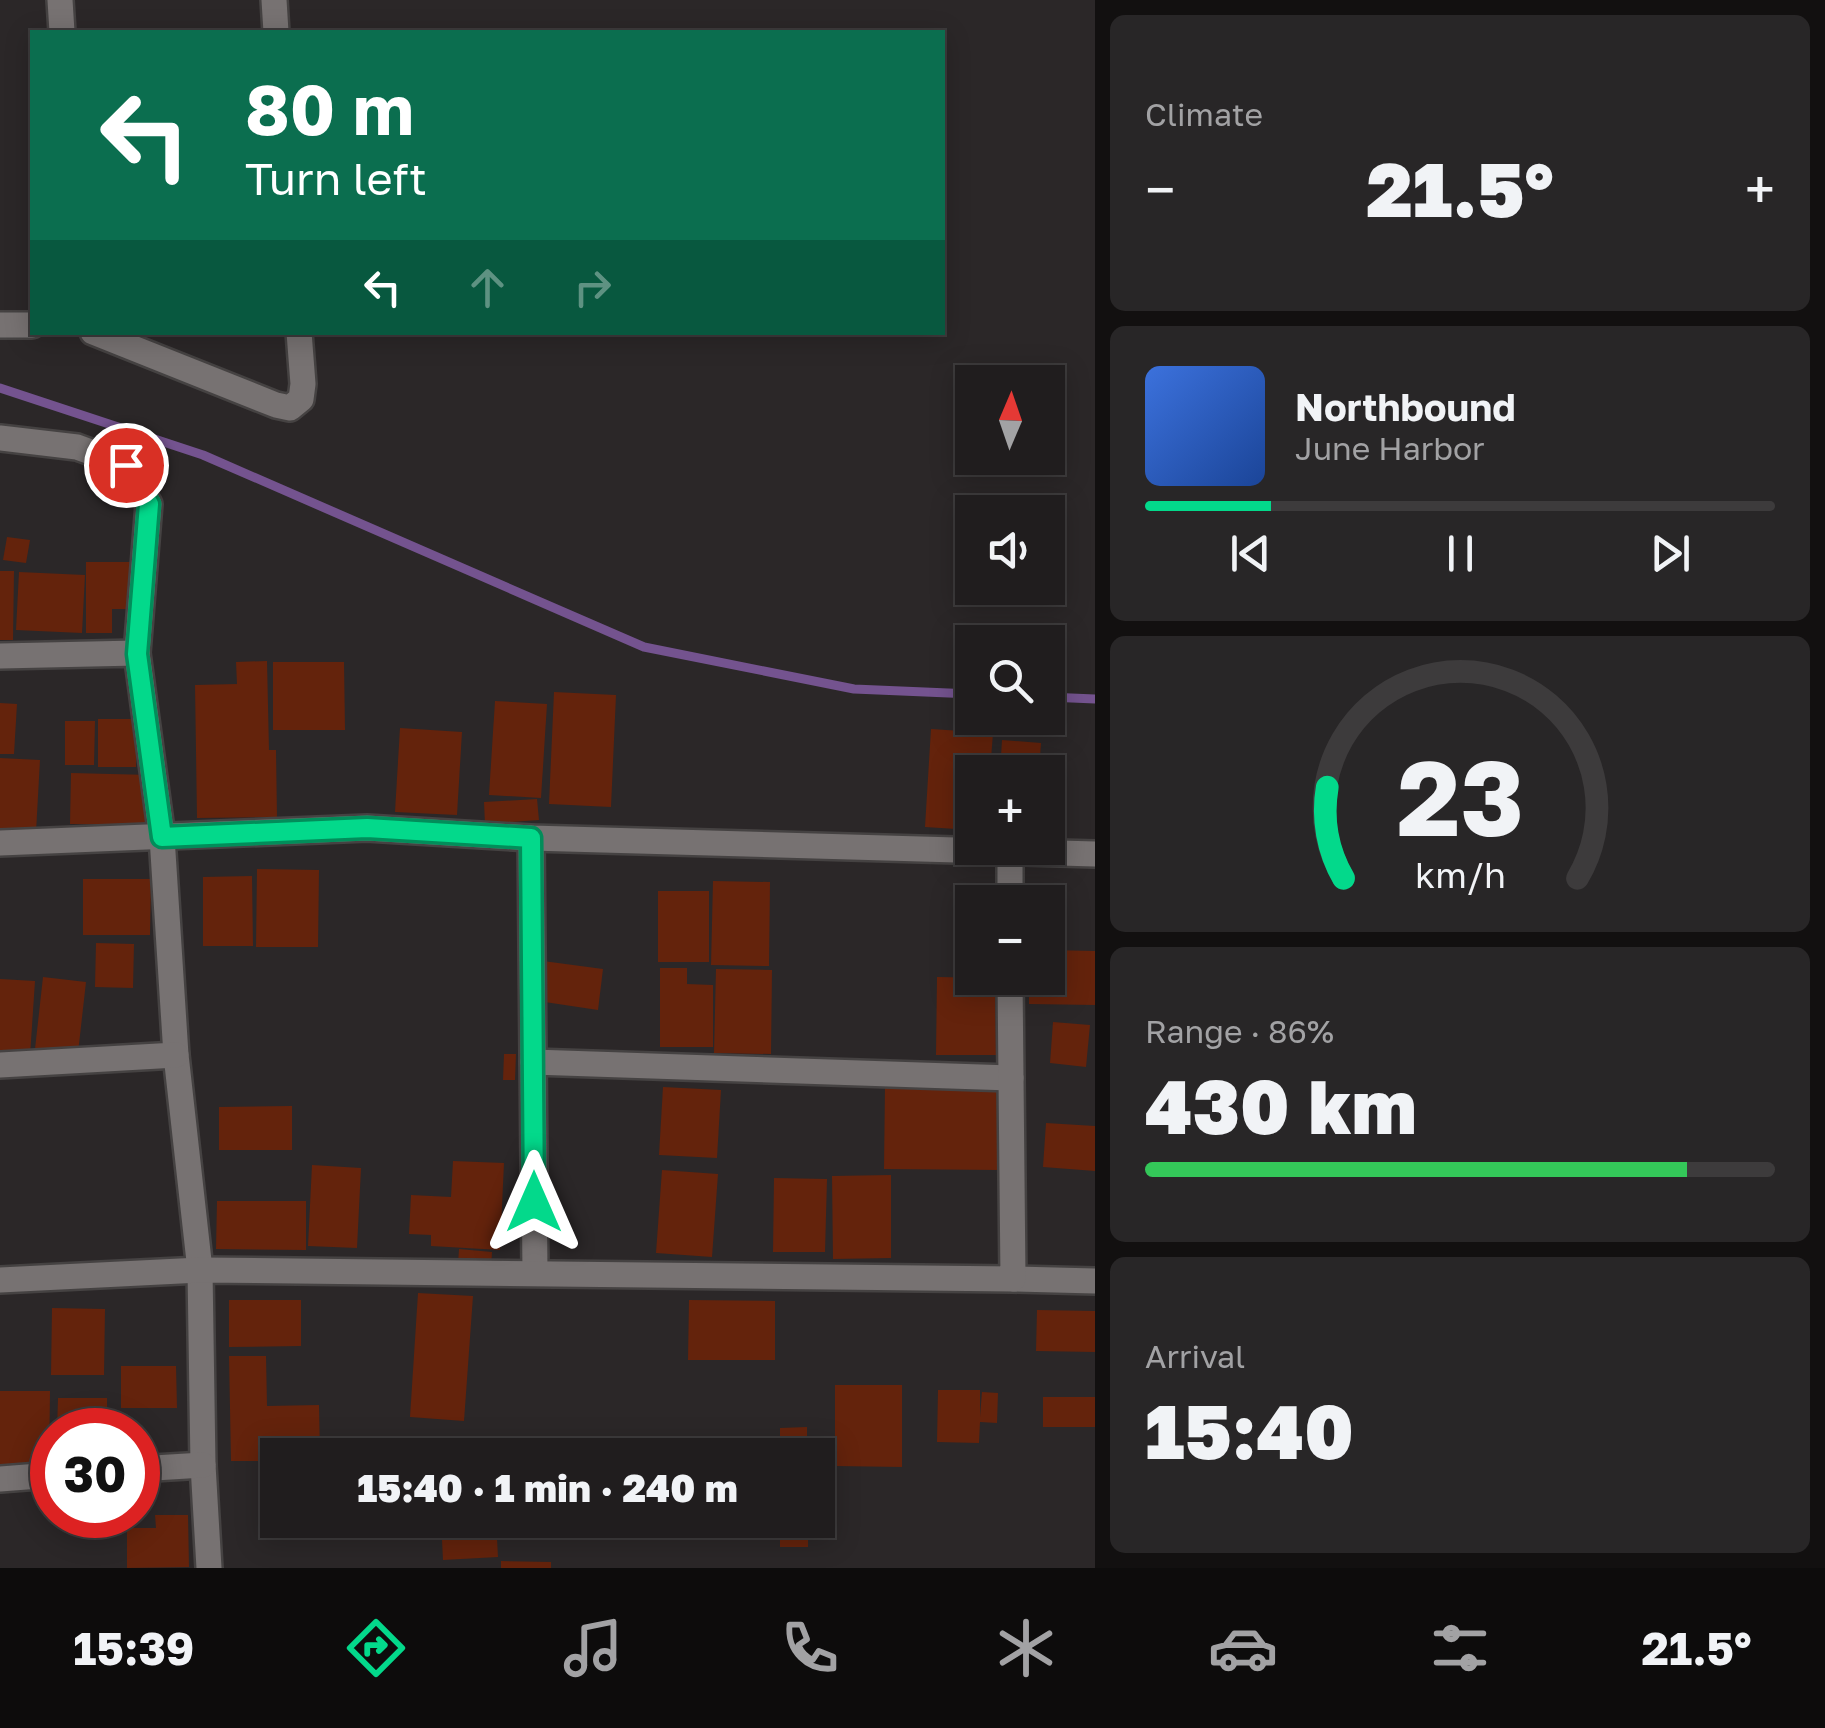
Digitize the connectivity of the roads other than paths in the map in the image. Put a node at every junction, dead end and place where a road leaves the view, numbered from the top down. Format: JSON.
{"nodes":[{"id":1,"x":60,"y":0,"type":"edge"},
{"id":2,"x":274,"y":0,"type":"edge"},
{"id":3,"x":62,"y":30,"type":"edge"},
{"id":4,"x":276,"y":30,"type":"edge"},
{"id":5,"x":0,"y":325,"type":"edge"},
{"id":6,"x":30,"y":326,"type":"edge"},
{"id":7,"x":101,"y":335,"type":"edge"},
{"id":8,"x":299,"y":335,"type":"edge"},
{"id":9,"x":0,"y":438,"type":"edge"},
{"id":10,"x":137,"y":654,"type":"junction"},
{"id":11,"x":0,"y":656,"type":"edge"},
{"id":12,"x":162,"y":837,"type":"junction"},
{"id":13,"x":531,"y":838,"type":"junction"},
{"id":14,"x":0,"y":843,"type":"edge"},
{"id":15,"x":955,"y":850,"type":"edge"},
{"id":16,"x":1065,"y":853,"type":"edge"},
{"id":17,"x":1095,"y":854,"type":"edge"},
{"id":18,"x":1010,"y":995,"type":"edge"},
{"id":19,"x":176,"y":1055,"type":"junction"},
{"id":20,"x":533,"y":1062,"type":"junction"},
{"id":21,"x":0,"y":1064,"type":"edge"},
{"id":22,"x":1011,"y":1078,"type":"junction"},
{"id":23,"x":200,"y":1270,"type":"junction"},
{"id":24,"x":534,"y":1273,"type":"junction"},
{"id":25,"x":1012,"y":1279,"type":"junction"},
{"id":26,"x":0,"y":1280,"type":"edge"},
{"id":27,"x":1095,"y":1281,"type":"edge"},
{"id":28,"x":203,"y":1465,"type":"junction"},
{"id":29,"x":160,"y":1468,"type":"edge"},
{"id":30,"x":30,"y":1477,"type":"edge"},
{"id":31,"x":0,"y":1479,"type":"edge"},
{"id":32,"x":209,"y":1568,"type":"edge"}],
"edges":[{"from":1,"to":3,"type":"street"},
{"from":2,"to":4,"type":"street"},
{"from":5,"to":6,"type":"street"},
{"from":7,"to":8,"type":"street"},
{"from":9,"to":10,"type":"street"},
{"from":10,"to":11,"type":"street"},
{"from":10,"to":12,"type":"street"},
{"from":12,"to":13,"type":"street"},
{"from":12,"to":14,"type":"street"},
{"from":12,"to":19,"type":"street"},
{"from":13,"to":15,"type":"street"},
{"from":13,"to":20,"type":"street"},
{"from":16,"to":17,"type":"street"},
{"from":18,"to":22,"type":"street"},
{"from":19,"to":21,"type":"street"},
{"from":19,"to":23,"type":"street"},
{"from":20,"to":22,"type":"street"},
{"from":20,"to":24,"type":"street"},
{"from":22,"to":25,"type":"street"},
{"from":23,"to":24,"type":"street"},
{"from":23,"to":26,"type":"street"},
{"from":23,"to":28,"type":"street"},
{"from":24,"to":25,"type":"street"},
{"from":25,"to":27,"type":"street"},
{"from":28,"to":29,"type":"street"},
{"from":28,"to":32,"type":"street"},
{"from":30,"to":31,"type":"street"}]}
